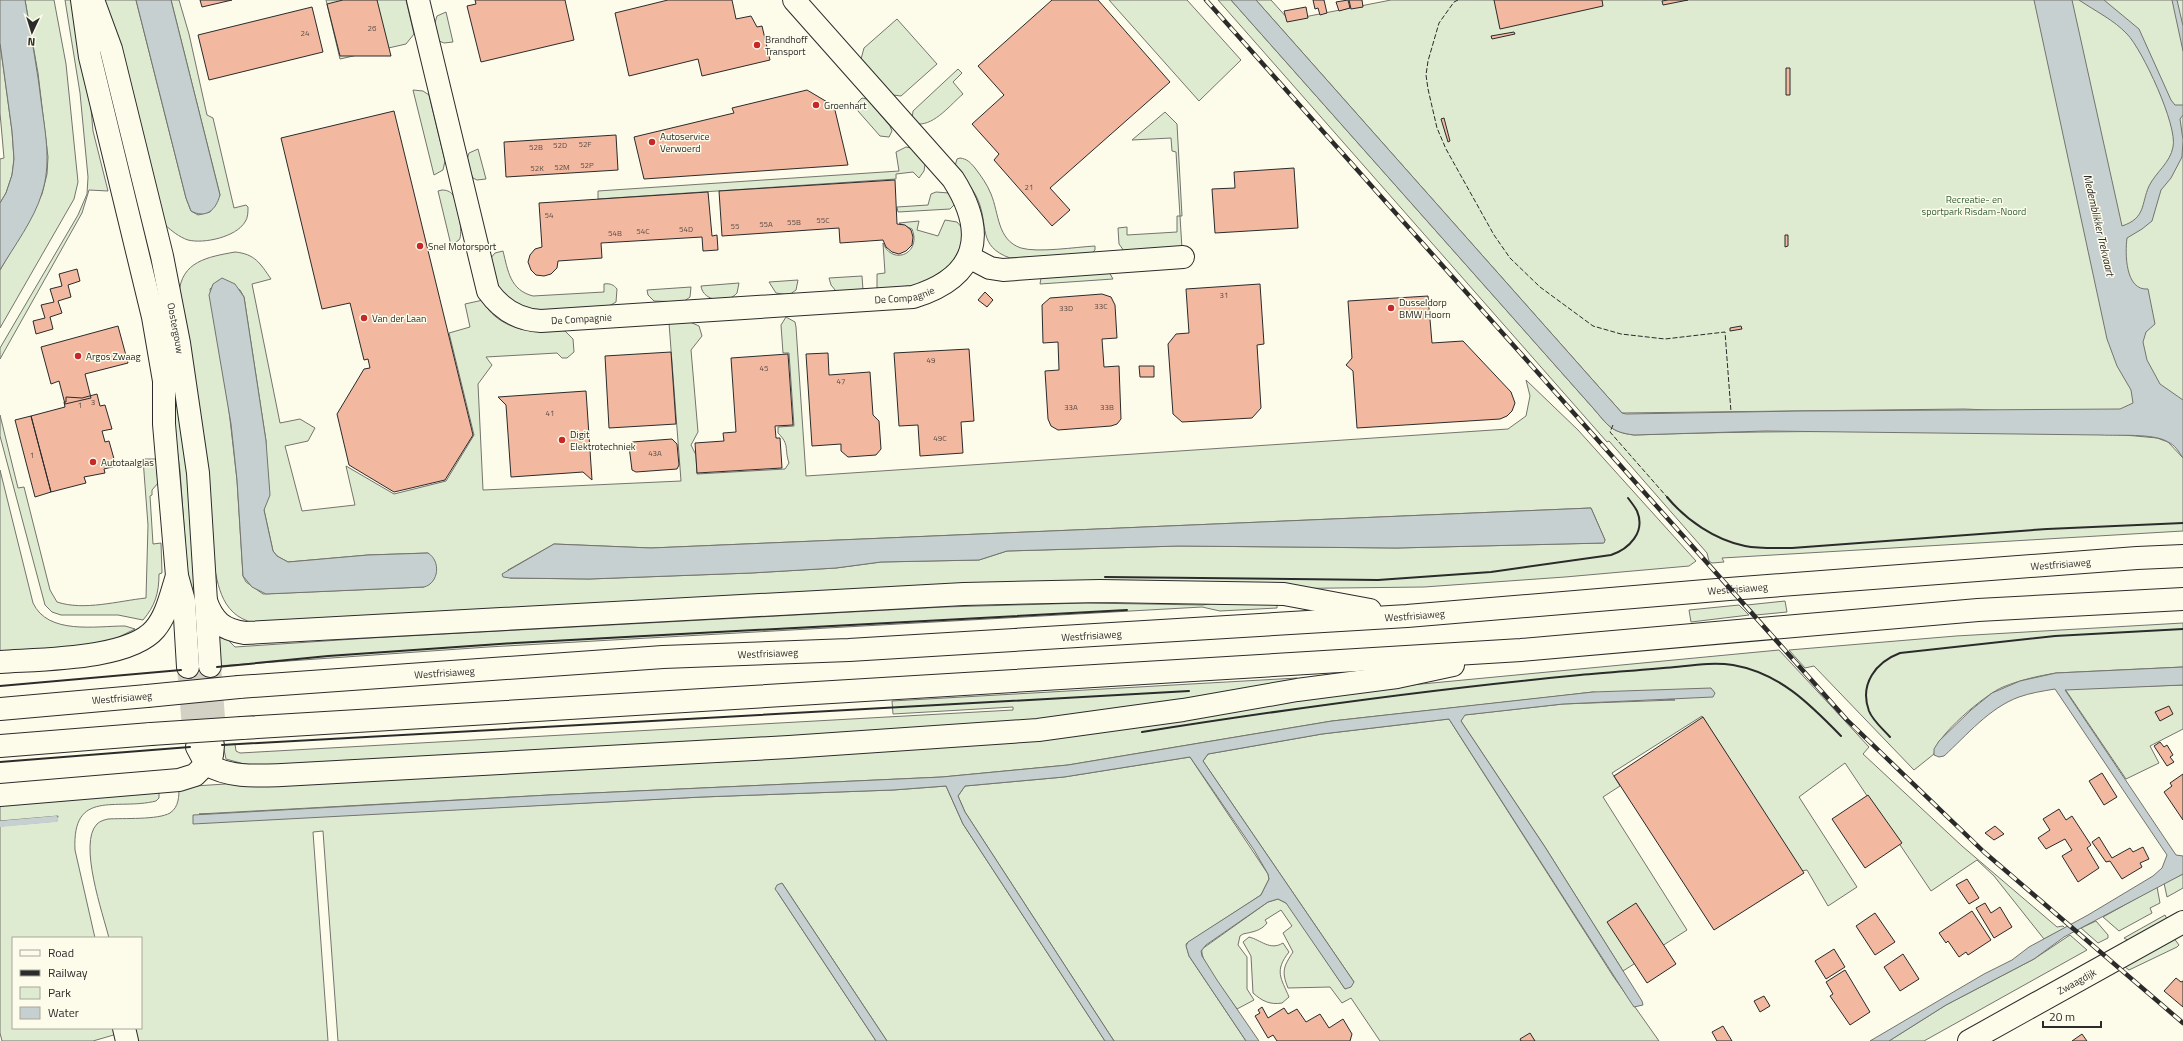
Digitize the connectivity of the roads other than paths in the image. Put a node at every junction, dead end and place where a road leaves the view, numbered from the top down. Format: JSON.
{"nodes":[{"id":1,"x":82,"y":0,"type":"edge"},
{"id":2,"x":93,"y":0,"type":"edge"},
{"id":3,"x":418,"y":0,"type":"edge"},
{"id":4,"x":794,"y":0,"type":"edge"},
{"id":5,"x":969,"y":257,"type":"junction"},
{"id":6,"x":1183,"y":257,"type":"dead end"},
{"id":7,"x":2183,"y":556,"type":"edge"},
{"id":8,"x":177,"y":576,"type":"junction"},
{"id":9,"x":2183,"y":599,"type":"edge"},
{"id":10,"x":206,"y":601,"type":"junction"},
{"id":11,"x":1407,"y":616,"type":"junction"},
{"id":12,"x":1521,"y":650,"type":"junction"},
{"id":13,"x":0,"y":662,"type":"edge"},
{"id":14,"x":210,"y":666,"type":"tunnel mouth"},
{"id":15,"x":188,"y":667,"type":"tunnel mouth"},
{"id":16,"x":0,"y":709,"type":"edge"},
{"id":17,"x":0,"y":746,"type":"edge"},
{"id":18,"x":0,"y":795,"type":"edge"},
{"id":19,"x":2183,"y":922,"type":"edge"},
{"id":20,"x":124,"y":1029,"type":"edge"},
{"id":21,"x":127,"y":1041,"type":"edge"},
{"id":22,"x":1970,"y":1041,"type":"edge"}],
"edges":[{"from":1,"to":8,"type":"main road","name":"Oostergouw"},
{"from":2,"to":10,"type":"main road","name":"Oostergouw"},
{"from":3,"to":5,"type":"main road","name":"De Compagnie"},
{"from":4,"to":5,"type":"main road","name":"De Compagnie"},
{"from":5,"to":6,"type":"main road"},
{"from":7,"to":11,"type":"main road","name":"Westfrisiaweg"},
{"from":8,"to":13,"type":"main road"},
{"from":8,"to":15,"type":"main road","name":"Oostergouw"},
{"from":9,"to":12,"type":"main road"},
{"from":10,"to":11,"type":"main road"},
{"from":10,"to":14,"type":"main road","name":"Oostergouw"},
{"from":11,"to":16,"type":"main road","name":"Westfrisiaweg","bridge":true},
{"from":12,"to":17,"type":"main road","bridge":true},
{"from":12,"to":18,"type":"main road"},
{"from":19,"to":22,"type":"main road","name":"Zwaagdijk"},
{"from":20,"to":21,"type":"main road"}]}
